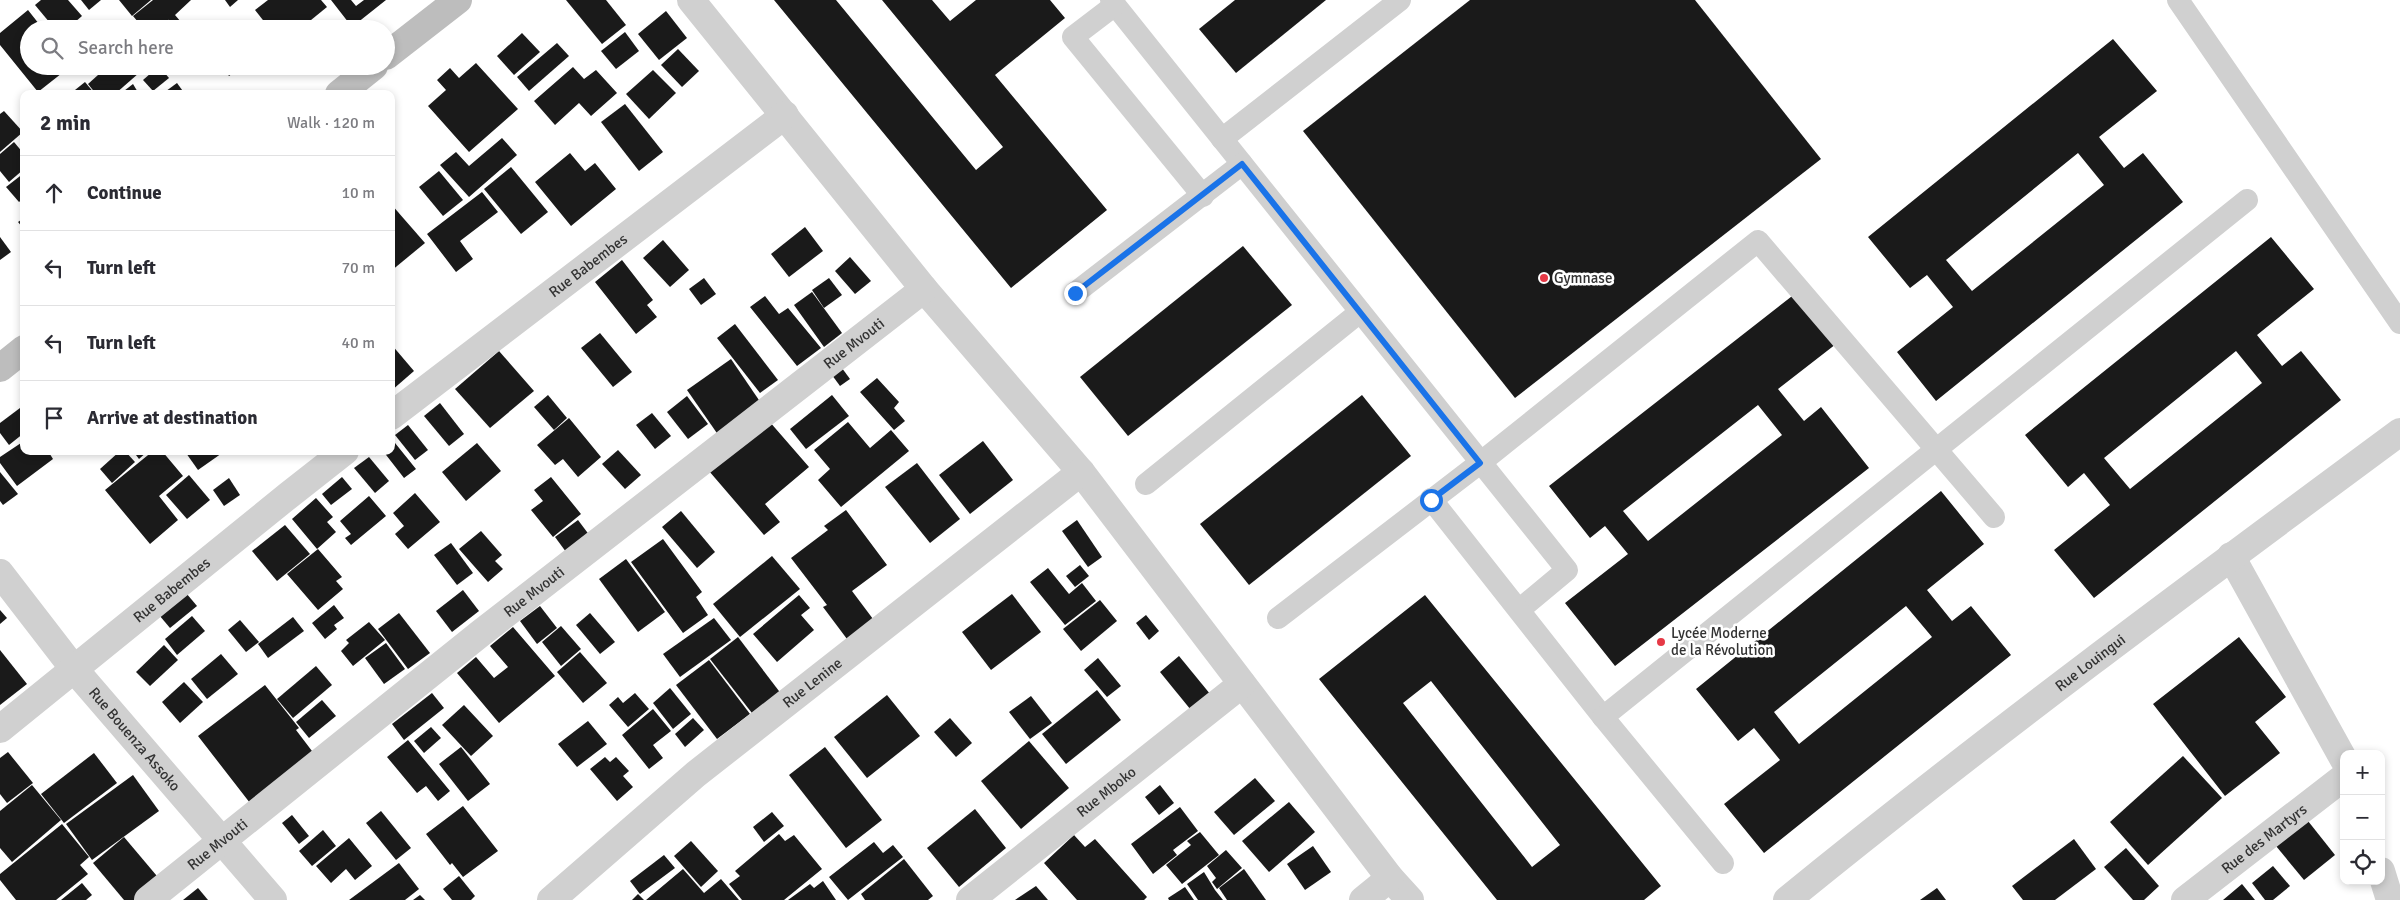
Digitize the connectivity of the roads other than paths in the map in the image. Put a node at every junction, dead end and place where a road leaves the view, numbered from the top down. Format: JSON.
{"nodes":[{"id":1,"x":458,"y":0,"type":"edge"},
{"id":2,"x":691,"y":0,"type":"edge"},
{"id":3,"x":1400,"y":0,"type":"edge"},
{"id":4,"x":2178,"y":0,"type":"edge"},
{"id":5,"x":1113,"y":2,"type":"edge"},
{"id":6,"x":395,"y":49,"type":"edge"},
{"id":7,"x":363,"y":75,"type":"edge"},
{"id":8,"x":344,"y":90,"type":"edge"},
{"id":9,"x":785,"y":115,"type":"junction"},
{"id":10,"x":1222,"y":139,"type":"junction"},
{"id":11,"x":1242,"y":164,"type":"junction"},
{"id":12,"x":1203,"y":196,"type":"junction"},
{"id":13,"x":2247,"y":200,"type":"dead end"},
{"id":14,"x":924,"y":289,"type":"junction"},
{"id":15,"x":1075,"y":293,"type":"dead end"},
{"id":16,"x":1360,"y":312,"type":"junction"},
{"id":17,"x":2400,"y":323,"type":"edge"},
{"id":18,"x":20,"y":352,"type":"edge"},
{"id":19,"x":0,"y":368,"type":"edge"},
{"id":20,"x":395,"y":413,"type":"edge"},
{"id":21,"x":2400,"y":432,"type":"edge"},
{"id":22,"x":1935,"y":450,"type":"junction"},
{"id":23,"x":340,"y":455,"type":"edge"},
{"id":24,"x":1480,"y":463,"type":"junction"},
{"id":25,"x":1081,"y":472,"type":"junction"},
{"id":26,"x":1146,"y":484,"type":"dead end"},
{"id":27,"x":1431,"y":500,"type":"junction"},
{"id":28,"x":1994,"y":518,"type":"dead end"},
{"id":29,"x":2231,"y":556,"type":"junction"},
{"id":30,"x":0,"y":573,"type":"edge"},
{"id":31,"x":1518,"y":610,"type":"junction"},
{"id":32,"x":1278,"y":618,"type":"dead end"},
{"id":33,"x":74,"y":669,"type":"junction"},
{"id":34,"x":1242,"y":684,"type":"junction"},
{"id":35,"x":1603,"y":716,"type":"junction"},
{"id":36,"x":0,"y":729,"type":"edge"},
{"id":37,"x":2340,"y":753,"type":"edge"},
{"id":38,"x":2340,"y":779,"type":"edge"},
{"id":39,"x":223,"y":840,"type":"junction"},
{"id":40,"x":1723,"y":863,"type":"dead end"},
{"id":41,"x":1390,"y":878,"type":"junction"},
{"id":42,"x":2385,"y":884,"type":"edge"},
{"id":43,"x":148,"y":900,"type":"edge"},
{"id":44,"x":273,"y":900,"type":"edge"},
{"id":45,"x":551,"y":900,"type":"edge"},
{"id":46,"x":970,"y":900,"type":"edge"},
{"id":47,"x":1363,"y":900,"type":"edge"},
{"id":48,"x":1410,"y":900,"type":"edge"},
{"id":49,"x":1787,"y":900,"type":"edge"},
{"id":50,"x":2184,"y":900,"type":"edge"},
{"id":51,"x":2390,"y":900,"type":"edge"}],
"edges":[{"from":1,"to":6,"type":"street"},
{"from":2,"to":9,"type":"street"},
{"from":3,"to":10,"type":"lane"},
{"from":4,"to":17,"type":"lane"},
{"from":5,"to":10,"type":"lane"},
{"from":5,"to":12,"type":"lane"},
{"from":7,"to":8,"type":"street"},
{"from":9,"to":14,"type":"street"},
{"from":9,"to":20,"type":"street","name":"Rue Babembes"},
{"from":10,"to":11,"type":"lane"},
{"from":11,"to":12,"type":"lane"},
{"from":11,"to":16,"type":"lane"},
{"from":12,"to":15,"type":"lane"},
{"from":13,"to":22,"type":"lane"},
{"from":14,"to":25,"type":"street"},
{"from":14,"to":39,"type":"street","name":"Rue Mvouti"},
{"from":16,"to":24,"type":"lane"},
{"from":16,"to":26,"type":"lane"},
{"from":18,"to":19,"type":"street"},
{"from":21,"to":29,"type":"street","name":"Rue Louingui"},
{"from":22,"to":24,"type":"lane"},
{"from":22,"to":28,"type":"lane"},
{"from":22,"to":35,"type":"lane"},
{"from":23,"to":33,"type":"street","name":"Rue Babembes"},
{"from":24,"to":27,"type":"lane"},
{"from":24,"to":31,"type":"lane"},
{"from":25,"to":34,"type":"street"},
{"from":25,"to":45,"type":"street","name":"Rue Lenine"},
{"from":27,"to":31,"type":"lane"},
{"from":27,"to":32,"type":"lane"},
{"from":29,"to":37,"type":"street"},
{"from":29,"to":49,"type":"street","name":"Rue Louingui"},
{"from":30,"to":33,"type":"street","name":"Rue Bouenza Assoko"},
{"from":31,"to":35,"type":"lane"},
{"from":33,"to":36,"type":"street","name":"Rue Babembes"},
{"from":33,"to":39,"type":"street","name":"Rue Bouenza Assoko"},
{"from":34,"to":41,"type":"street"},
{"from":34,"to":46,"type":"street","name":"Rue Mboko"},
{"from":35,"to":40,"type":"lane"},
{"from":38,"to":50,"type":"street","name":"Rue des Martyrs"},
{"from":39,"to":43,"type":"street","name":"Rue Mvouti"},
{"from":39,"to":44,"type":"street","name":"Rue Bouenza Assoko"},
{"from":41,"to":47,"type":"street"},
{"from":41,"to":48,"type":"street"},
{"from":42,"to":51,"type":"street"}]}
